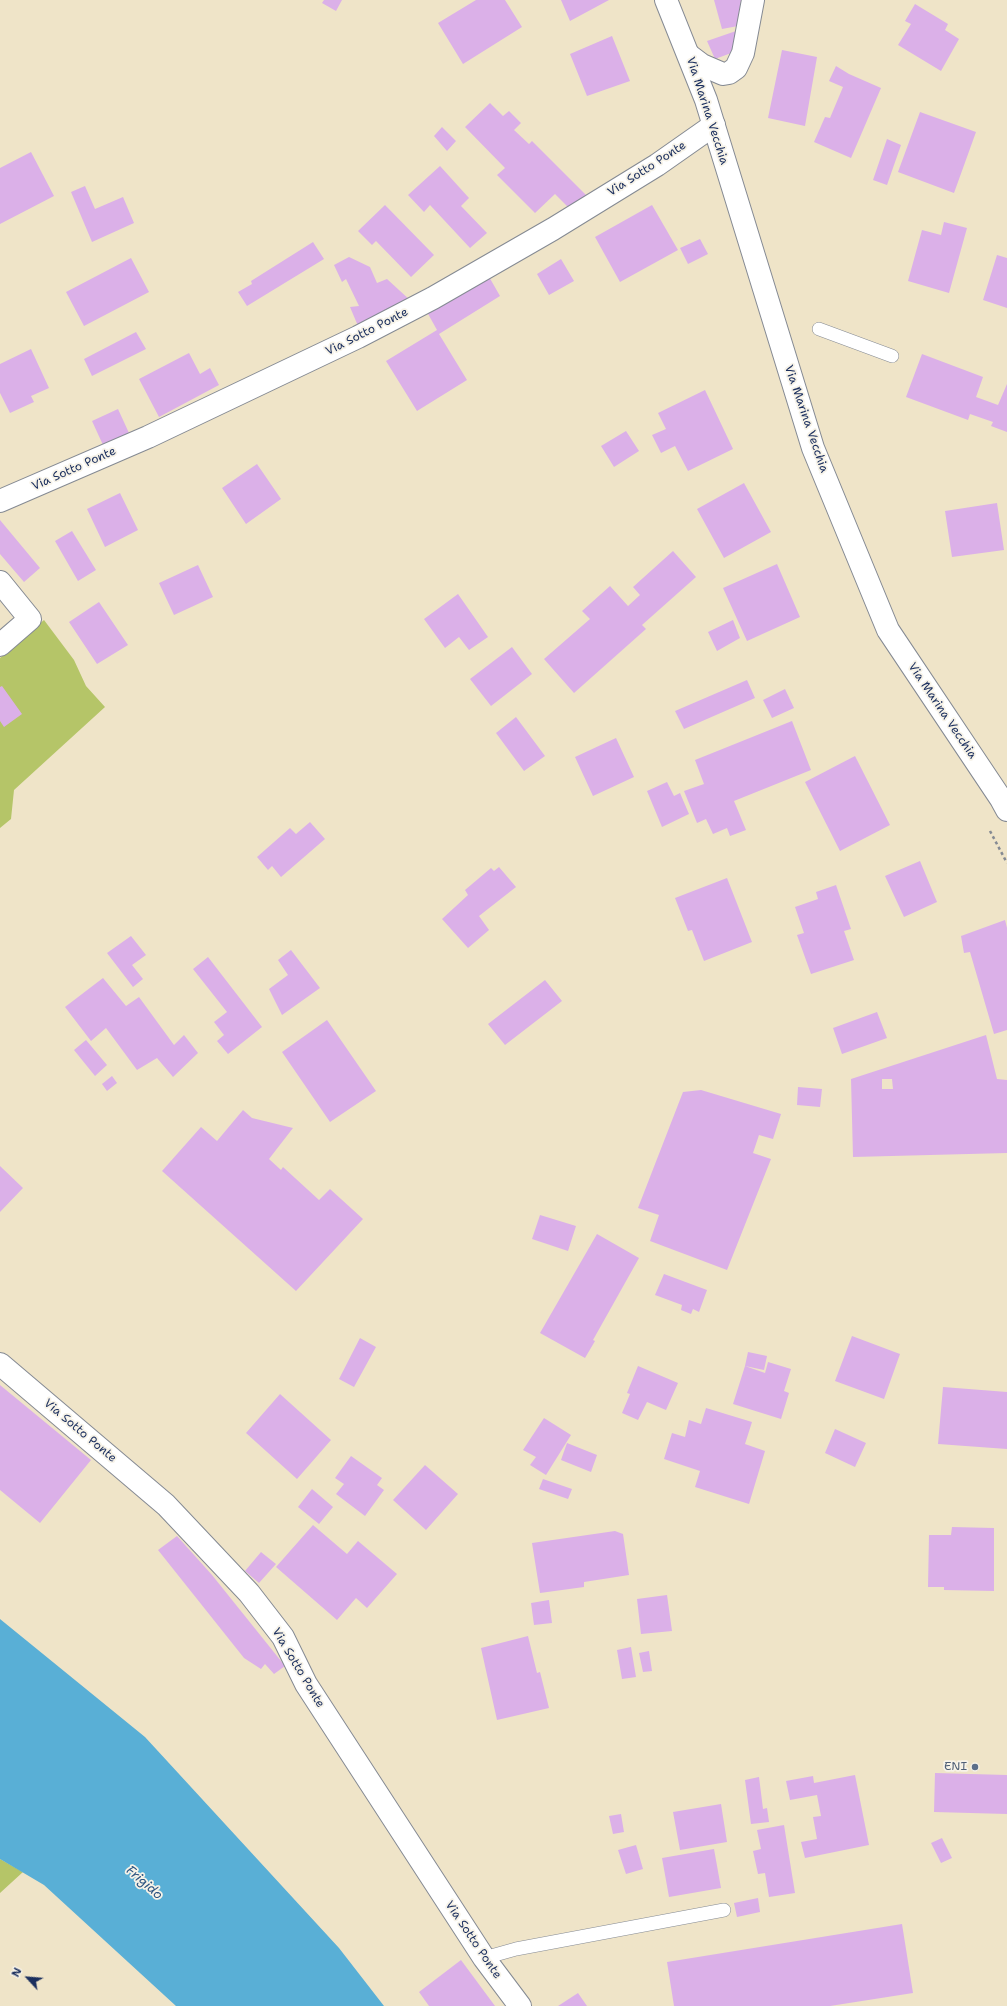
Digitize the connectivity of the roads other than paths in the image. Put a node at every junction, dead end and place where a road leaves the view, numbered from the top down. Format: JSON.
{"nodes":[{"id":1,"x":666,"y":0,"type":"edge"},
{"id":2,"x":754,"y":0,"type":"edge"},
{"id":3,"x":690,"y":56,"type":"junction"},
{"id":4,"x":714,"y":125,"type":"junction"},
{"id":5,"x":819,"y":329,"type":"dead end"},
{"id":6,"x":892,"y":356,"type":"dead end"},
{"id":7,"x":0,"y":501,"type":"edge"},
{"id":8,"x":0,"y":582,"type":"edge"},
{"id":9,"x":0,"y":645,"type":"edge"},
{"id":10,"x":1007,"y":810,"type":"edge"},
{"id":11,"x":0,"y":1364,"type":"edge"},
{"id":12,"x":724,"y":1910,"type":"dead end"},
{"id":13,"x":484,"y":1958,"type":"junction"},
{"id":14,"x":520,"y":2006,"type":"edge"}],
"edges":[{"from":1,"to":3,"type":"street","name":"Via Marina Vecchia"},
{"from":2,"to":3,"type":"street"},
{"from":3,"to":4,"type":"street","name":"Via Marina Vecchia"},
{"from":4,"to":7,"type":"street","name":"Via Sotto Ponte"},
{"from":4,"to":10,"type":"street","name":"Via Marina Vecchia"},
{"from":5,"to":6,"type":"lane"},
{"from":8,"to":9,"type":"street"},
{"from":11,"to":13,"type":"street","name":"Via Sotto Ponte"},
{"from":12,"to":13,"type":"lane"},
{"from":13,"to":14,"type":"street","name":"Via Sotto Ponte"}]}
